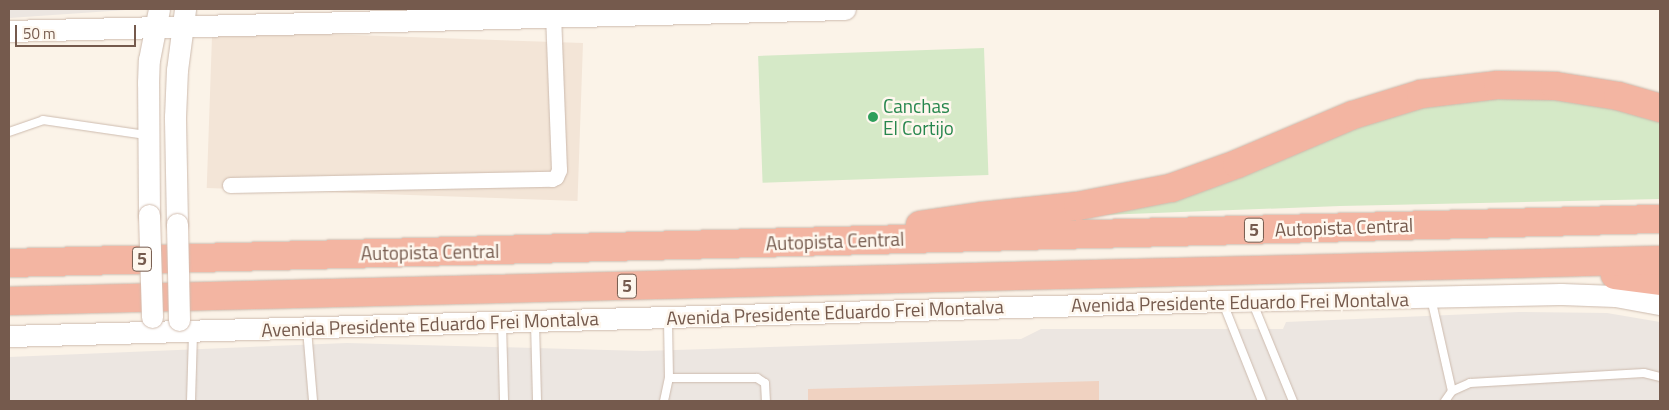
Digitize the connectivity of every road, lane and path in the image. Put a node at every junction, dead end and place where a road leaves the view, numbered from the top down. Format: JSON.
{"nodes":[{"id":1,"x":845,"y":9,"type":"edge"},
{"id":2,"x":629,"y":12,"type":"edge"},
{"id":3,"x":553,"y":16,"type":"junction"},
{"id":4,"x":157,"y":18,"type":"edge"},
{"id":5,"x":183,"y":18,"type":"edge"},
{"id":6,"x":9,"y":31,"type":"edge"},
{"id":7,"x":1660,"y":108,"type":"edge"},
{"id":8,"x":9,"y":132,"type":"edge"},
{"id":9,"x":148,"y":135,"type":"junction"},
{"id":10,"x":230,"y":185,"type":"dead end"},
{"id":11,"x":1660,"y":218,"type":"edge"},
{"id":12,"x":848,"y":241,"type":"junction"},
{"id":13,"x":1660,"y":260,"type":"edge"},
{"id":14,"x":9,"y":263,"type":"edge"},
{"id":15,"x":1509,"y":264,"type":"junction"},
{"id":16,"x":1660,"y":281,"type":"edge"},
{"id":17,"x":1431,"y":298,"type":"junction"},
{"id":18,"x":9,"y":301,"type":"edge"},
{"id":19,"x":1222,"y":301,"type":"junction"},
{"id":20,"x":1252,"y":301,"type":"junction"},
{"id":21,"x":1660,"y":304,"type":"edge"},
{"id":22,"x":668,"y":318,"type":"junction"},
{"id":23,"x":535,"y":321,"type":"junction"},
{"id":24,"x":502,"y":322,"type":"junction"},
{"id":25,"x":153,"y":324,"type":"junction"},
{"id":26,"x":307,"y":327,"type":"junction"},
{"id":27,"x":184,"y":328,"type":"junction"},
{"id":28,"x":9,"y":336,"type":"edge"},
{"id":29,"x":1660,"y":377,"type":"edge"},
{"id":30,"x":669,"y":378,"type":"junction"},
{"id":31,"x":1452,"y":391,"type":"junction"},
{"id":32,"x":191,"y":401,"type":"edge"},
{"id":33,"x":313,"y":401,"type":"edge"},
{"id":34,"x":504,"y":401,"type":"edge"},
{"id":35,"x":537,"y":401,"type":"edge"},
{"id":36,"x":664,"y":401,"type":"edge"},
{"id":37,"x":766,"y":401,"type":"edge"},
{"id":38,"x":1262,"y":401,"type":"edge"},
{"id":39,"x":1293,"y":401,"type":"edge"},
{"id":40,"x":1445,"y":401,"type":"edge"}],
"edges":[{"from":1,"to":2,"type":"main road"},
{"from":2,"to":3,"type":"main road"},
{"from":3,"to":5,"type":"main road"},
{"from":3,"to":10,"type":"street"},
{"from":4,"to":5,"type":"main road"},
{"from":4,"to":6,"type":"main road"},
{"from":4,"to":9,"type":"main road"},
{"from":5,"to":27,"type":"main road","bridge":true},
{"from":7,"to":12,"type":"highway"},
{"from":8,"to":9,"type":"lane"},
{"from":9,"to":25,"type":"main road","bridge":true},
{"from":11,"to":12,"type":"highway","name":"Autopista Central","number":"5"},
{"from":12,"to":14,"type":"highway","name":"Autopista Central","number":"5"},
{"from":13,"to":15,"type":"highway","name":"Autopista Central","number":"5"},
{"from":15,"to":16,"type":"highway"},
{"from":15,"to":18,"type":"highway","name":"Autopista Central","number":"5"},
{"from":17,"to":20,"type":"main road","name":"Avenida Presidente Eduardo Frei Montalva"},
{"from":17,"to":21,"type":"main road","name":"Avenida Presidente Eduardo Frei Montalva"},
{"from":17,"to":31,"type":"lane"},
{"from":19,"to":20,"type":"main road","name":"Avenida Presidente Eduardo Frei Montalva"},
{"from":19,"to":22,"type":"main road","name":"Avenida Presidente Eduardo Frei Montalva"},
{"from":19,"to":38,"type":"lane"},
{"from":20,"to":39,"type":"lane"},
{"from":22,"to":23,"type":"main road","name":"Avenida Presidente Eduardo Frei Montalva"},
{"from":22,"to":30,"type":"lane"},
{"from":23,"to":24,"type":"main road","name":"Avenida Presidente Eduardo Frei Montalva"},
{"from":23,"to":35,"type":"lane"},
{"from":24,"to":26,"type":"main road","name":"Avenida Presidente Eduardo Frei Montalva"},
{"from":24,"to":34,"type":"lane"},
{"from":25,"to":27,"type":"main road","name":"Avenida Presidente Eduardo Frei Montalva"},
{"from":25,"to":28,"type":"main road","name":"Avenida Presidente Eduardo Frei Montalva"},
{"from":26,"to":27,"type":"main road","name":"Avenida Presidente Eduardo Frei Montalva"},
{"from":26,"to":33,"type":"lane"},
{"from":27,"to":32,"type":"lane"},
{"from":29,"to":31,"type":"lane"},
{"from":30,"to":36,"type":"lane"},
{"from":30,"to":37,"type":"lane"},
{"from":31,"to":40,"type":"lane"}]}
